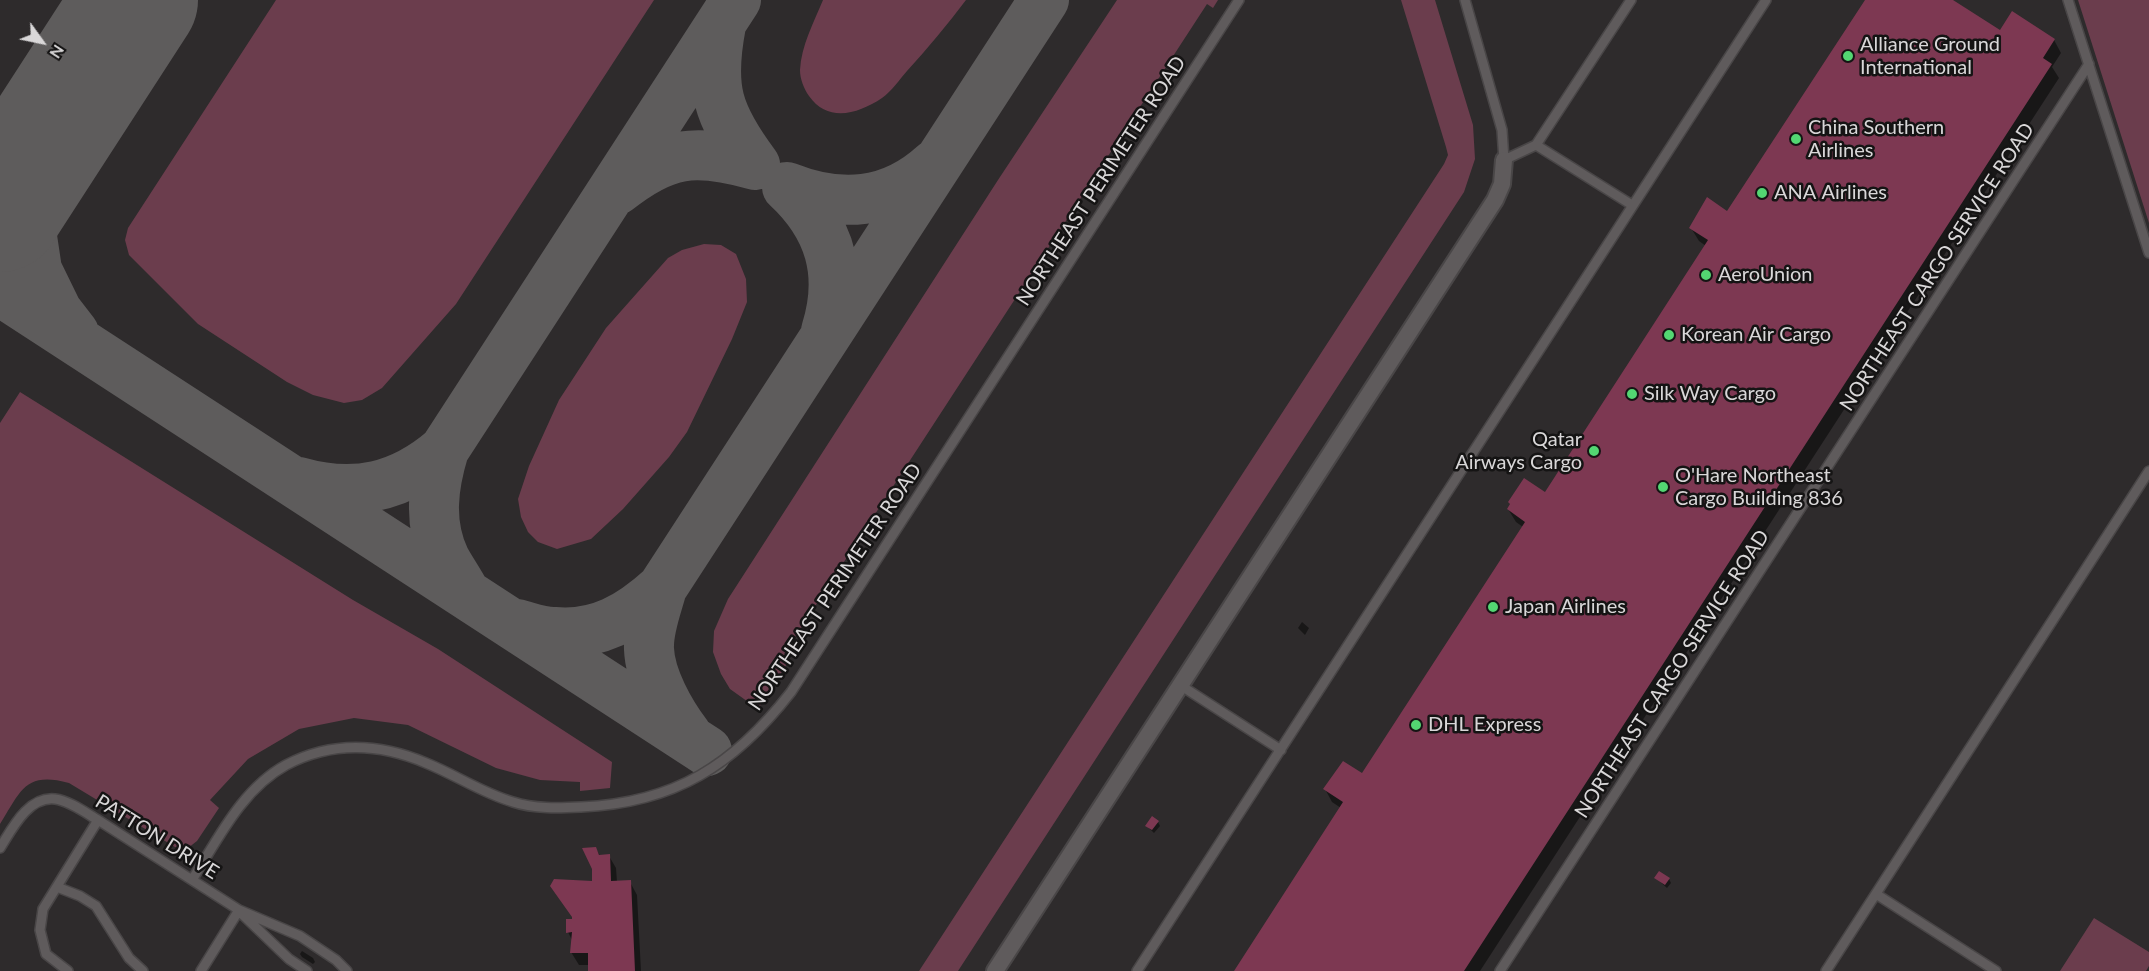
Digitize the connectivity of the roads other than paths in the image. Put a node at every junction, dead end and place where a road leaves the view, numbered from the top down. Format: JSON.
{"nodes":[{"id":1,"x":1239,"y":0,"type":"edge"},
{"id":2,"x":1466,"y":0,"type":"edge"},
{"id":3,"x":1631,"y":0,"type":"edge"},
{"id":4,"x":1766,"y":0,"type":"edge"},
{"id":5,"x":2068,"y":0,"type":"edge"},
{"id":6,"x":2089,"y":64,"type":"junction"},
{"id":7,"x":1536,"y":145,"type":"junction"},
{"id":8,"x":1504,"y":160,"type":"junction"},
{"id":9,"x":1632,"y":205,"type":"junction"},
{"id":10,"x":2149,"y":253,"type":"edge"},
{"id":11,"x":2149,"y":471,"type":"edge"},
{"id":12,"x":1180,"y":685,"type":"junction"},
{"id":13,"x":1281,"y":750,"type":"junction"},
{"id":14,"x":99,"y":820,"type":"junction"},
{"id":15,"x":0,"y":848,"type":"edge"},
{"id":16,"x":192,"y":880,"type":"junction"},
{"id":17,"x":57,"y":886,"type":"junction"},
{"id":18,"x":1876,"y":894,"type":"junction"},
{"id":19,"x":238,"y":910,"type":"junction"},
{"id":20,"x":68,"y":971,"type":"edge"},
{"id":21,"x":143,"y":971,"type":"edge"},
{"id":22,"x":201,"y":971,"type":"edge"},
{"id":23,"x":307,"y":971,"type":"edge"},
{"id":24,"x":347,"y":971,"type":"edge"},
{"id":25,"x":995,"y":971,"type":"edge"},
{"id":26,"x":1137,"y":971,"type":"edge"},
{"id":27,"x":1500,"y":971,"type":"edge"},
{"id":28,"x":1826,"y":971,"type":"edge"},
{"id":29,"x":1996,"y":971,"type":"edge"}],
"edges":[{"from":1,"to":16,"type":"lane","name":"NORTHEAST PERIMETER ROAD"},
{"from":2,"to":8,"type":"lane"},
{"from":3,"to":7,"type":"lane"},
{"from":4,"to":9,"type":"lane"},
{"from":5,"to":6,"type":"lane"},
{"from":6,"to":10,"type":"lane"},
{"from":6,"to":27,"type":"lane","name":"NORTHEAST CARGO SERVICE ROAD"},
{"from":7,"to":8,"type":"lane"},
{"from":7,"to":9,"type":"lane"},
{"from":8,"to":12,"type":"street"},
{"from":9,"to":13,"type":"lane"},
{"from":11,"to":18,"type":"lane"},
{"from":12,"to":13,"type":"lane"},
{"from":12,"to":25,"type":"street"},
{"from":13,"to":26,"type":"lane"},
{"from":14,"to":15,"type":"lane","name":"PATTON DRIVE"},
{"from":14,"to":16,"type":"lane","name":"PATTON DRIVE"},
{"from":14,"to":17,"type":"lane"},
{"from":16,"to":19,"type":"lane","name":"PATTON DRIVE"},
{"from":17,"to":20,"type":"lane"},
{"from":17,"to":21,"type":"lane"},
{"from":18,"to":28,"type":"lane"},
{"from":18,"to":29,"type":"lane"},
{"from":19,"to":22,"type":"lane"},
{"from":19,"to":23,"type":"lane","name":"PATTON DRIVE"},
{"from":19,"to":24,"type":"lane","name":"PATTON DRIVE"}]}
